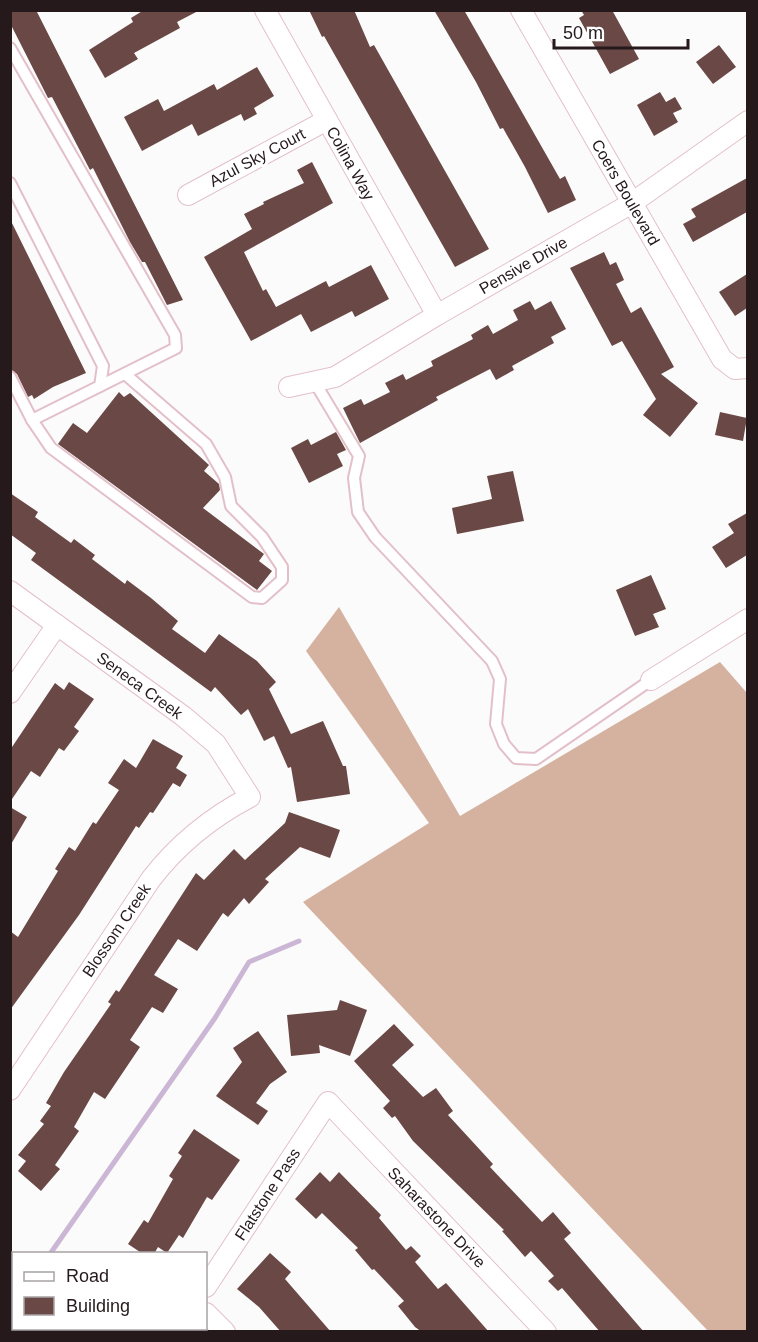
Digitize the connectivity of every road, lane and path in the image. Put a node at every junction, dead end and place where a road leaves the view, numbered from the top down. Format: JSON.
{"nodes":[{"id":1,"x":265,"y":10,"type":"edge"},
{"id":2,"x":521,"y":10,"type":"edge"},
{"id":3,"x":10,"y":48,"type":"edge"},
{"id":4,"x":327,"y":120,"type":"junction"},
{"id":5,"x":747,"y":122,"type":"edge"},
{"id":6,"x":10,"y":183,"type":"edge"},
{"id":7,"x":188,"y":195,"type":"dead end"},
{"id":8,"x":632,"y":202,"type":"junction"},
{"id":9,"x":437,"y":315,"type":"junction"},
{"id":10,"x":741,"y":368,"type":"edge"},
{"id":11,"x":125,"y":374,"type":"junction"},
{"id":12,"x":10,"y":377,"type":"edge"},
{"id":13,"x":314,"y":381,"type":"junction"},
{"id":14,"x":100,"y":386,"type":"junction"},
{"id":15,"x":289,"y":387,"type":"dead end"},
{"id":16,"x":32,"y":420,"type":"junction"},
{"id":17,"x":10,"y":591,"type":"edge"},
{"id":18,"x":747,"y":619,"type":"edge"},
{"id":19,"x":57,"y":625,"type":"junction"},
{"id":20,"x":651,"y":680,"type":"joint"},
{"id":21,"x":10,"y":693,"type":"edge"},
{"id":22,"x":250,"y":797,"type":"joint"},
{"id":23,"x":10,"y":1090,"type":"edge"},
{"id":24,"x":328,"y":1102,"type":"joint"},
{"id":25,"x":207,"y":1285,"type":"edge"},
{"id":26,"x":207,"y":1314,"type":"edge"},
{"id":27,"x":225,"y":1332,"type":"edge"},
{"id":28,"x":546,"y":1332,"type":"edge"}],
"edges":[{"from":1,"to":4,"type":"street","name":"Colina Way"},
{"from":2,"to":8,"type":"street","name":"Coers Boulevard"},
{"from":3,"to":11,"type":"lane"},
{"from":4,"to":7,"type":"street","name":"Azul Sky Court"},
{"from":4,"to":9,"type":"street","name":"Colina Way"},
{"from":5,"to":8,"type":"street","name":"Pensive Drive"},
{"from":6,"to":14,"type":"lane"},
{"from":8,"to":9,"type":"street","name":"Pensive Drive"},
{"from":8,"to":10,"type":"street","name":"Coers Boulevard"},
{"from":9,"to":13,"type":"street","name":"Pensive Drive"},
{"from":11,"to":14,"type":"lane"},
{"from":11,"to":16,"type":"lane"},
{"from":12,"to":16,"type":"lane"},
{"from":13,"to":15,"type":"street","name":"Pensive Drive"},
{"from":13,"to":20,"type":"lane"},
{"from":14,"to":16,"type":"lane"},
{"from":17,"to":19,"type":"street","name":"Seneca Creek"},
{"from":18,"to":20,"type":"street"},
{"from":19,"to":21,"type":"street"},
{"from":19,"to":22,"type":"street","name":"Seneca Creek"},
{"from":22,"to":23,"type":"street","name":"Blossom Creek"},
{"from":24,"to":25,"type":"street","name":"Flatstone Pass"},
{"from":24,"to":28,"type":"street","name":"Saharastone Drive"},
{"from":26,"to":27,"type":"street"}]}
